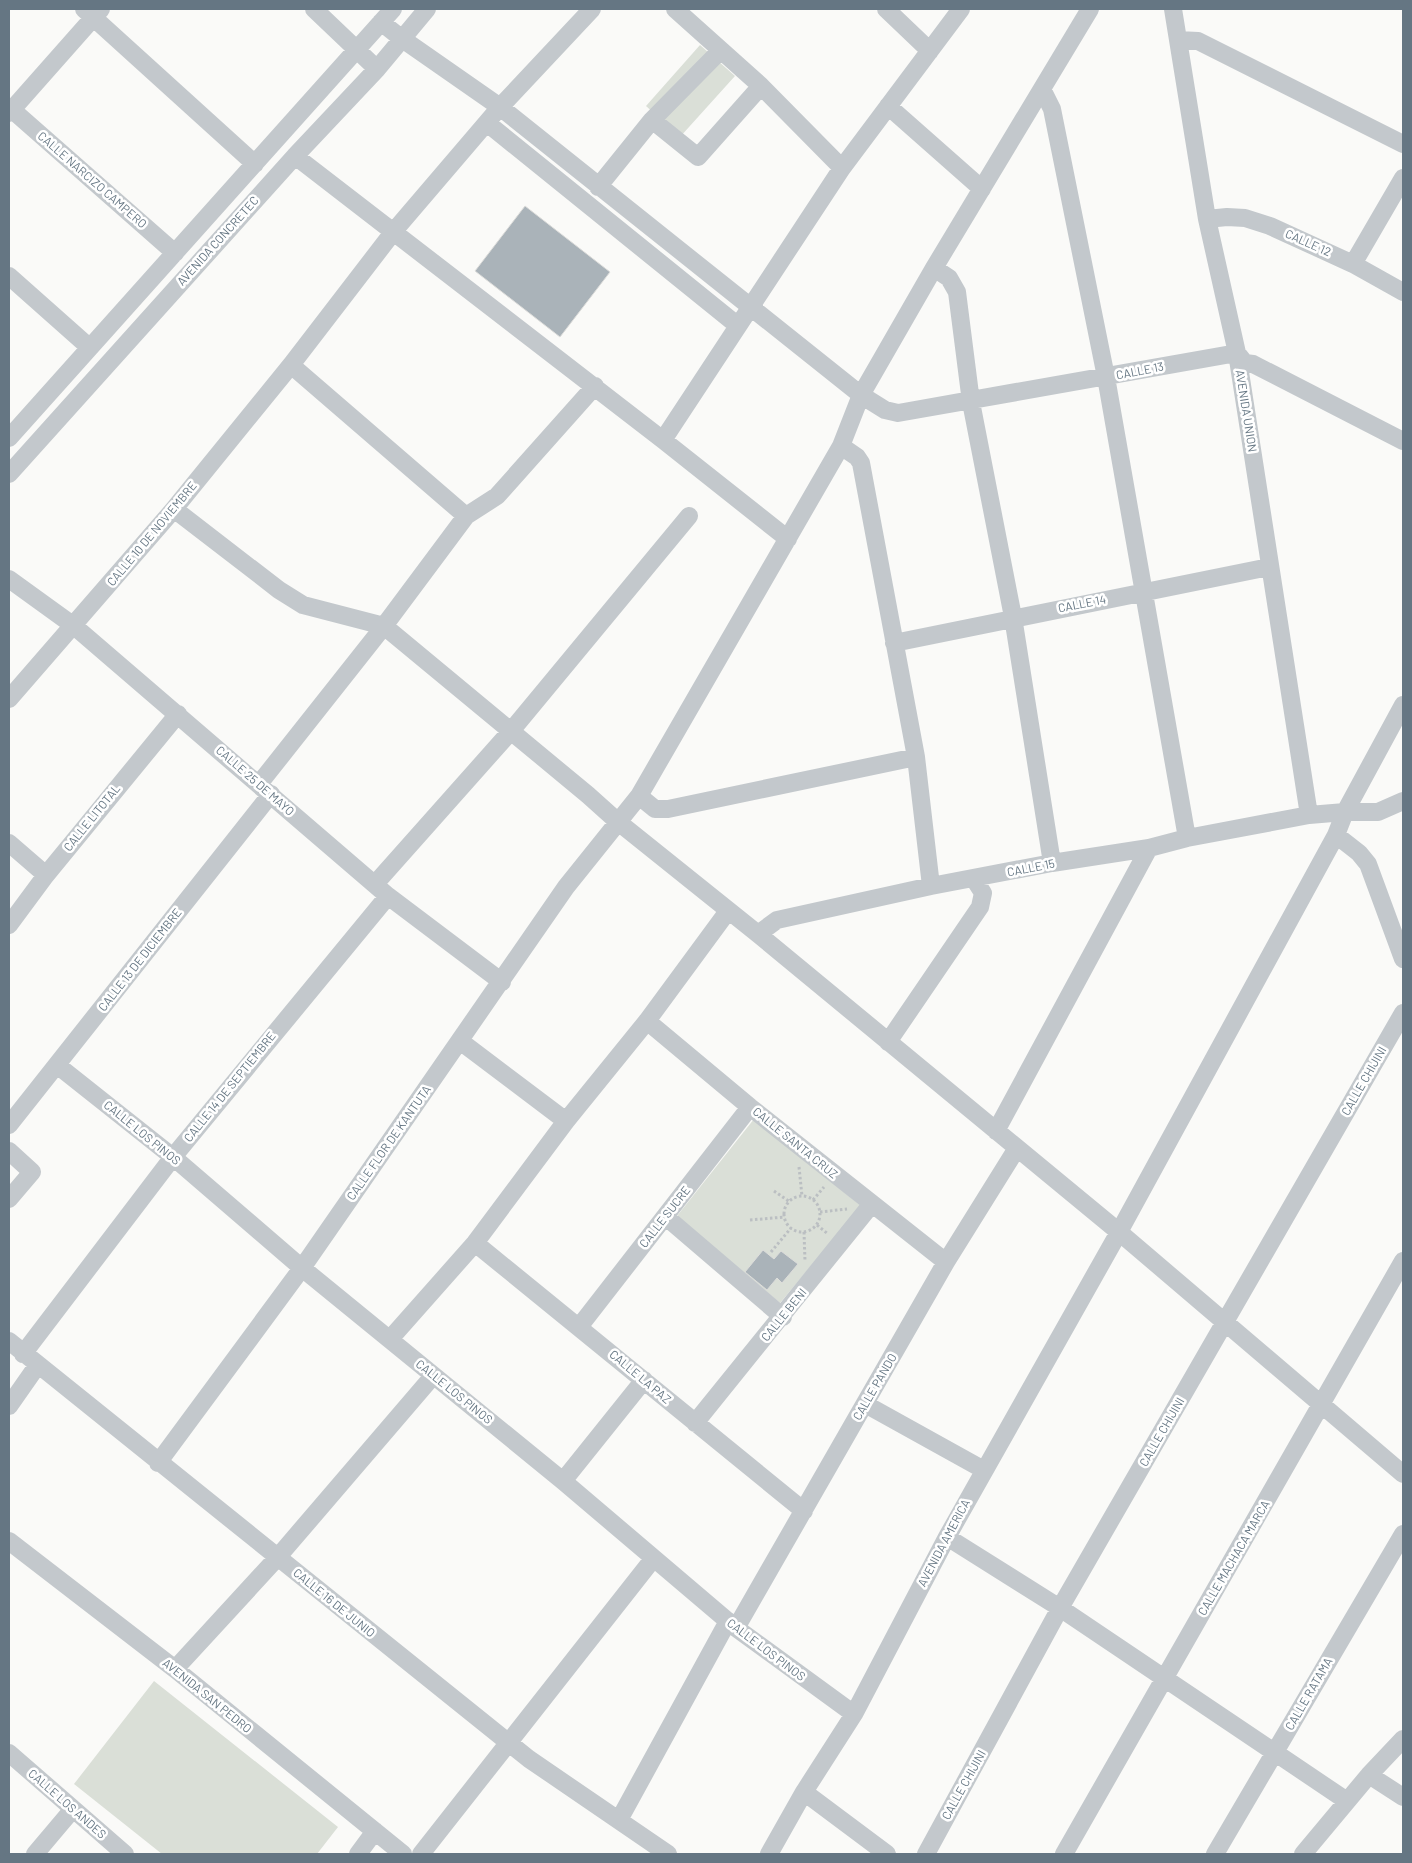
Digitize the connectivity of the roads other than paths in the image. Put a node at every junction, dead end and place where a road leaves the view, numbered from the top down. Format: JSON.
{"nodes":[{"id":1,"x":314,"y":9,"type":"edge"},
{"id":2,"x":427,"y":9,"type":"edge"},
{"id":3,"x":592,"y":9,"type":"edge"},
{"id":4,"x":675,"y":9,"type":"edge"},
{"id":5,"x":886,"y":9,"type":"edge"},
{"id":6,"x":961,"y":9,"type":"edge"},
{"id":7,"x":1090,"y":9,"type":"edge"},
{"id":8,"x":1173,"y":9,"type":"edge"},
{"id":9,"x":93,"y":11,"type":"edge"},
{"id":10,"x":387,"y":15,"type":"edge"},
{"id":11,"x":401,"y":38,"type":"junction"},
{"id":12,"x":1178,"y":40,"type":"junction"},
{"id":13,"x":357,"y":49,"type":"junction"},
{"id":14,"x":720,"y":51,"type":"junction"},
{"id":15,"x":930,"y":51,"type":"junction"},
{"id":16,"x":377,"y":69,"type":"junction"},
{"id":17,"x":761,"y":86,"type":"junction"},
{"id":18,"x":1042,"y":89,"type":"junction"},
{"id":19,"x":888,"y":106,"type":"junction"},
{"id":20,"x":500,"y":107,"type":"junction"},
{"id":21,"x":10,"y":110,"type":"edge"},
{"id":22,"x":652,"y":120,"type":"junction"},
{"id":23,"x":487,"y":123,"type":"junction"},
{"id":24,"x":1403,"y":144,"type":"edge"},
{"id":25,"x":295,"y":156,"type":"junction"},
{"id":26,"x":255,"y":164,"type":"junction"},
{"id":27,"x":842,"y":168,"type":"junction"},
{"id":28,"x":1403,"y":178,"type":"edge"},
{"id":29,"x":598,"y":187,"type":"junction"},
{"id":30,"x":982,"y":189,"type":"junction"},
{"id":31,"x":1207,"y":219,"type":"junction"},
{"id":32,"x":394,"y":231,"type":"junction"},
{"id":33,"x":175,"y":253,"type":"junction"},
{"id":34,"x":1353,"y":264,"type":"junction"},
{"id":35,"x":934,"y":268,"type":"junction"},
{"id":36,"x":9,"y":276,"type":"edge"},
{"id":37,"x":1403,"y":292,"type":"edge"},
{"id":38,"x":749,"y":307,"type":"junction"},
{"id":39,"x":737,"y":325,"type":"junction"},
{"id":40,"x":89,"y":347,"type":"junction"},
{"id":41,"x":1237,"y":353,"type":"junction"},
{"id":42,"x":291,"y":365,"type":"junction"},
{"id":43,"x":1106,"y":378,"type":"junction"},
{"id":44,"x":595,"y":386,"type":"junction"},
{"id":45,"x":861,"y":395,"type":"junction"},
{"id":46,"x":971,"y":402,"type":"junction"},
{"id":47,"x":9,"y":436,"type":"edge"},
{"id":48,"x":664,"y":440,"type":"junction"},
{"id":49,"x":1403,"y":441,"type":"edge"},
{"id":50,"x":841,"y":446,"type":"junction"},
{"id":51,"x":9,"y":474,"type":"edge"},
{"id":52,"x":174,"y":509,"type":"junction"},
{"id":53,"x":466,"y":516,"type":"junction"},
{"id":54,"x":689,"y":516,"type":"dead end"},
{"id":55,"x":788,"y":539,"type":"junction"},
{"id":56,"x":1269,"y":567,"type":"junction"},
{"id":57,"x":9,"y":579,"type":"edge"},
{"id":58,"x":1143,"y":592,"type":"junction"},
{"id":59,"x":1013,"y":617,"type":"junction"},
{"id":60,"x":74,"y":626,"type":"junction"},
{"id":61,"x":384,"y":626,"type":"junction"},
{"id":62,"x":894,"y":642,"type":"junction"},
{"id":63,"x":9,"y":699,"type":"edge"},
{"id":64,"x":1403,"y":705,"type":"edge"},
{"id":65,"x":178,"y":714,"type":"junction"},
{"id":66,"x":511,"y":731,"type":"junction"},
{"id":67,"x":916,"y":757,"type":"junction"},
{"id":68,"x":265,"y":789,"type":"junction"},
{"id":69,"x":639,"y":796,"type":"junction"},
{"id":70,"x":1403,"y":800,"type":"edge"},
{"id":71,"x":1345,"y":812,"type":"junction"},
{"id":72,"x":1309,"y":816,"type":"junction"},
{"id":73,"x":617,"y":821,"type":"junction"},
{"id":74,"x":1336,"y":835,"type":"junction"},
{"id":75,"x":1187,"y":838,"type":"junction"},
{"id":76,"x":9,"y":843,"type":"edge"},
{"id":77,"x":1150,"y":848,"type":"junction"},
{"id":78,"x":1052,"y":863,"type":"junction"},
{"id":79,"x":46,"y":875,"type":"junction"},
{"id":80,"x":974,"y":879,"type":"junction"},
{"id":81,"x":931,"y":886,"type":"junction"},
{"id":82,"x":381,"y":890,"type":"junction"},
{"id":83,"x":728,"y":911,"type":"junction"},
{"id":84,"x":9,"y":925,"type":"edge"},
{"id":85,"x":758,"y":934,"type":"junction"},
{"id":86,"x":1403,"y":956,"type":"edge"},
{"id":87,"x":502,"y":982,"type":"junction"},
{"id":88,"x":1403,"y":1013,"type":"edge"},
{"id":89,"x":647,"y":1021,"type":"junction"},
{"id":90,"x":460,"y":1041,"type":"junction"},
{"id":91,"x":888,"y":1042,"type":"junction"},
{"id":92,"x":57,"y":1065,"type":"junction"},
{"id":93,"x":750,"y":1107,"type":"junction"},
{"id":94,"x":566,"y":1121,"type":"junction"},
{"id":95,"x":9,"y":1125,"type":"edge"},
{"id":96,"x":996,"y":1131,"type":"junction"},
{"id":97,"x":1016,"y":1148,"type":"junction"},
{"id":98,"x":9,"y":1151,"type":"edge"},
{"id":99,"x":173,"y":1157,"type":"junction"},
{"id":100,"x":9,"y":1199,"type":"edge"},
{"id":101,"x":872,"y":1205,"type":"junction"},
{"id":102,"x":666,"y":1217,"type":"junction"},
{"id":103,"x":1119,"y":1232,"type":"junction"},
{"id":104,"x":475,"y":1243,"type":"junction"},
{"id":105,"x":1403,"y":1261,"type":"edge"},
{"id":106,"x":946,"y":1262,"type":"junction"},
{"id":107,"x":302,"y":1268,"type":"junction"},
{"id":108,"x":783,"y":1317,"type":"junction"},
{"id":109,"x":1224,"y":1322,"type":"junction"},
{"id":110,"x":579,"y":1327,"type":"junction"},
{"id":111,"x":390,"y":1339,"type":"junction"},
{"id":112,"x":9,"y":1341,"type":"edge"},
{"id":113,"x":23,"y":1354,"type":"junction"},
{"id":114,"x":37,"y":1366,"type":"junction"},
{"id":115,"x":433,"y":1376,"type":"junction"},
{"id":116,"x":644,"y":1380,"type":"junction"},
{"id":117,"x":865,"y":1404,"type":"junction"},
{"id":118,"x":9,"y":1406,"type":"edge"},
{"id":119,"x":1320,"y":1406,"type":"junction"},
{"id":120,"x":695,"y":1423,"type":"junction"},
{"id":121,"x":158,"y":1463,"type":"junction"},
{"id":122,"x":984,"y":1470,"type":"junction"},
{"id":123,"x":1403,"y":1474,"type":"edge"},
{"id":124,"x":563,"y":1481,"type":"junction"},
{"id":125,"x":804,"y":1511,"type":"junction"},
{"id":126,"x":1403,"y":1534,"type":"edge"},
{"id":127,"x":947,"y":1537,"type":"junction"},
{"id":128,"x":9,"y":1541,"type":"edge"},
{"id":129,"x":277,"y":1558,"type":"junction"},
{"id":130,"x":653,"y":1558,"type":"junction"},
{"id":131,"x":1060,"y":1608,"type":"junction"},
{"id":132,"x":732,"y":1624,"type":"junction"},
{"id":133,"x":175,"y":1670,"type":"junction"},
{"id":134,"x":1164,"y":1680,"type":"junction"},
{"id":135,"x":854,"y":1714,"type":"junction"},
{"id":136,"x":1403,"y":1739,"type":"edge"},
{"id":137,"x":507,"y":1742,"type":"junction"},
{"id":138,"x":1275,"y":1752,"type":"junction"},
{"id":139,"x":9,"y":1753,"type":"edge"},
{"id":140,"x":1369,"y":1775,"type":"junction"},
{"id":141,"x":804,"y":1792,"type":"junction"},
{"id":142,"x":1403,"y":1797,"type":"edge"},
{"id":143,"x":1347,"y":1801,"type":"junction"},
{"id":144,"x":73,"y":1809,"type":"junction"},
{"id":145,"x":619,"y":1820,"type":"junction"},
{"id":146,"x":375,"y":1831,"type":"junction"},
{"id":147,"x":35,"y":1854,"type":"edge"},
{"id":148,"x":125,"y":1854,"type":"edge"},
{"id":149,"x":358,"y":1854,"type":"edge"},
{"id":150,"x":403,"y":1854,"type":"edge"},
{"id":151,"x":421,"y":1854,"type":"edge"},
{"id":152,"x":668,"y":1854,"type":"edge"},
{"id":153,"x":769,"y":1854,"type":"edge"},
{"id":154,"x":887,"y":1854,"type":"edge"},
{"id":155,"x":926,"y":1854,"type":"edge"},
{"id":156,"x":1064,"y":1854,"type":"edge"},
{"id":157,"x":1215,"y":1854,"type":"edge"},
{"id":158,"x":1303,"y":1854,"type":"edge"}],
"edges":[{"from":1,"to":13,"type":"street"},
{"from":2,"to":11,"type":"street","name":"AVENIDA CONCRETEC"},
{"from":3,"to":20,"type":"street","name":"CALLE 10 DE NOVIEMBRE"},
{"from":4,"to":14,"type":"street"},
{"from":5,"to":15,"type":"street"},
{"from":6,"to":15,"type":"street"},
{"from":7,"to":18,"type":"street","name":"CALLE FLOR DE KANTUTA"},
{"from":8,"to":12,"type":"street","name":"AVENIDA UNION"},
{"from":9,"to":21,"type":"street"},
{"from":9,"to":26,"type":"street"},
{"from":10,"to":11,"type":"street","name":"CALLE 13"},
{"from":10,"to":13,"type":"street","name":"AVENIDA CONCRETEC"},
{"from":11,"to":16,"type":"street","name":"AVENIDA CONCRETEC"},
{"from":11,"to":20,"type":"street","name":"CALLE 13"},
{"from":12,"to":24,"type":"street"},
{"from":12,"to":31,"type":"street","name":"AVENIDA UNION"},
{"from":13,"to":16,"type":"street"},
{"from":13,"to":26,"type":"street","name":"AVENIDA CONCRETEC"},
{"from":14,"to":17,"type":"street"},
{"from":14,"to":22,"type":"street"},
{"from":15,"to":19,"type":"street"},
{"from":16,"to":25,"type":"street","name":"AVENIDA CONCRETEC"},
{"from":17,"to":22,"type":"street"},
{"from":17,"to":27,"type":"street"},
{"from":18,"to":30,"type":"street","name":"CALLE FLOR DE KANTUTA"},
{"from":18,"to":43,"type":"street"},
{"from":19,"to":27,"type":"street"},
{"from":19,"to":30,"type":"street"},
{"from":20,"to":23,"type":"street","name":"CALLE 10 DE NOVIEMBRE"},
{"from":20,"to":29,"type":"street","name":"CALLE 13"},
{"from":21,"to":33,"type":"street","name":"CALLE NARCIZO CAMPERO"},
{"from":22,"to":29,"type":"street"},
{"from":23,"to":32,"type":"street","name":"CALLE 10 DE NOVIEMBRE"},
{"from":23,"to":39,"type":"street"},
{"from":25,"to":32,"type":"street"},
{"from":25,"to":51,"type":"street","name":"AVENIDA CONCRETEC"},
{"from":26,"to":33,"type":"street","name":"AVENIDA CONCRETEC"},
{"from":27,"to":38,"type":"street"},
{"from":28,"to":34,"type":"street"},
{"from":29,"to":38,"type":"street","name":"CALLE 13"},
{"from":30,"to":35,"type":"street","name":"CALLE FLOR DE KANTUTA"},
{"from":31,"to":34,"type":"street","name":"CALLE 12"},
{"from":31,"to":41,"type":"street","name":"AVENIDA UNION"},
{"from":32,"to":42,"type":"street","name":"CALLE 10 DE NOVIEMBRE"},
{"from":32,"to":44,"type":"street"},
{"from":33,"to":40,"type":"street","name":"AVENIDA CONCRETEC"},
{"from":34,"to":37,"type":"street","name":"CALLE 12"},
{"from":35,"to":45,"type":"street","name":"CALLE FLOR DE KANTUTA"},
{"from":35,"to":46,"type":"street"},
{"from":36,"to":40,"type":"street"},
{"from":38,"to":39,"type":"street"},
{"from":38,"to":45,"type":"street","name":"CALLE 13"},
{"from":39,"to":48,"type":"street"},
{"from":40,"to":47,"type":"street","name":"AVENIDA CONCRETEC"},
{"from":41,"to":43,"type":"street","name":"CALLE 13"},
{"from":41,"to":49,"type":"street"},
{"from":41,"to":56,"type":"street","name":"AVENIDA UNION"},
{"from":42,"to":52,"type":"street","name":"CALLE 10 DE NOVIEMBRE"},
{"from":42,"to":53,"type":"street"},
{"from":43,"to":46,"type":"street","name":"CALLE 13"},
{"from":43,"to":58,"type":"street"},
{"from":44,"to":48,"type":"street"},
{"from":44,"to":53,"type":"street"},
{"from":45,"to":46,"type":"street","name":"CALLE 13"},
{"from":45,"to":50,"type":"street","name":"CALLE FLOR DE KANTUTA"},
{"from":46,"to":59,"type":"street"},
{"from":48,"to":55,"type":"street"},
{"from":50,"to":55,"type":"street","name":"CALLE FLOR DE KANTUTA"},
{"from":50,"to":62,"type":"street"},
{"from":52,"to":60,"type":"street","name":"CALLE 10 DE NOVIEMBRE"},
{"from":52,"to":61,"type":"street"},
{"from":53,"to":61,"type":"street","name":"CALLE 13 DE DICIEMBRE"},
{"from":54,"to":66,"type":"street","name":"CALLE 14 DE SEPTIEMBRE"},
{"from":55,"to":69,"type":"street","name":"CALLE FLOR DE KANTUTA"},
{"from":56,"to":58,"type":"street","name":"CALLE 14"},
{"from":56,"to":72,"type":"street","name":"AVENIDA UNION"},
{"from":57,"to":60,"type":"street","name":"CALLE 25 DE MAYO"},
{"from":58,"to":59,"type":"street","name":"CALLE 14"},
{"from":58,"to":75,"type":"street"},
{"from":59,"to":62,"type":"street","name":"CALLE 14"},
{"from":59,"to":78,"type":"street"},
{"from":60,"to":63,"type":"street","name":"CALLE 10 DE NOVIEMBRE"},
{"from":60,"to":65,"type":"street","name":"CALLE 25 DE MAYO"},
{"from":61,"to":66,"type":"street"},
{"from":61,"to":68,"type":"street","name":"CALLE 13 DE DICIEMBRE"},
{"from":62,"to":67,"type":"street"},
{"from":64,"to":71,"type":"street","name":"AVENIDA AMERICA"},
{"from":65,"to":68,"type":"street","name":"CALLE 25 DE MAYO"},
{"from":65,"to":79,"type":"street","name":"CALLE LITOTAL"},
{"from":66,"to":73,"type":"street"},
{"from":66,"to":82,"type":"street","name":"CALLE 14 DE SEPTIEMBRE"},
{"from":67,"to":69,"type":"street"},
{"from":67,"to":81,"type":"street"},
{"from":68,"to":82,"type":"street","name":"CALLE 25 DE MAYO"},
{"from":68,"to":92,"type":"street","name":"CALLE 13 DE DICIEMBRE"},
{"from":69,"to":73,"type":"street","name":"CALLE FLOR DE KANTUTA"},
{"from":70,"to":71,"type":"street"},
{"from":71,"to":72,"type":"street","name":"CALLE 15"},
{"from":71,"to":74,"type":"street","name":"AVENIDA AMERICA"},
{"from":72,"to":75,"type":"street","name":"CALLE 15"},
{"from":73,"to":83,"type":"street"},
{"from":73,"to":87,"type":"street","name":"CALLE FLOR DE KANTUTA"},
{"from":74,"to":86,"type":"street"},
{"from":74,"to":103,"type":"street","name":"AVENIDA AMERICA"},
{"from":75,"to":77,"type":"street","name":"CALLE 15"},
{"from":76,"to":79,"type":"street"},
{"from":77,"to":78,"type":"street","name":"CALLE 15"},
{"from":77,"to":96,"type":"street"},
{"from":78,"to":80,"type":"street","name":"CALLE 15"},
{"from":79,"to":84,"type":"street","name":"CALLE LITOTAL"},
{"from":80,"to":81,"type":"street","name":"CALLE 15"},
{"from":80,"to":91,"type":"street"},
{"from":81,"to":85,"type":"street","name":"CALLE 15"},
{"from":82,"to":87,"type":"street","name":"CALLE 25 DE MAYO"},
{"from":82,"to":99,"type":"street","name":"CALLE 14 DE SEPTIEMBRE"},
{"from":83,"to":85,"type":"street"},
{"from":83,"to":89,"type":"street"},
{"from":85,"to":91,"type":"street"},
{"from":87,"to":90,"type":"street","name":"CALLE FLOR DE KANTUTA"},
{"from":88,"to":109,"type":"street","name":"CALLE CHIJINI"},
{"from":89,"to":93,"type":"street","name":"CALLE SANTA CRUZ"},
{"from":89,"to":94,"type":"street"},
{"from":90,"to":94,"type":"street"},
{"from":90,"to":107,"type":"street","name":"CALLE FLOR DE KANTUTA"},
{"from":91,"to":96,"type":"street"},
{"from":92,"to":95,"type":"street","name":"CALLE 13 DE DICIEMBRE"},
{"from":92,"to":99,"type":"street","name":"CALLE LOS PINOS"},
{"from":93,"to":101,"type":"street","name":"CALLE SANTA CRUZ"},
{"from":93,"to":102,"type":"street","name":"CALLE SUCRE"},
{"from":94,"to":104,"type":"street"},
{"from":96,"to":97,"type":"street"},
{"from":97,"to":103,"type":"street"},
{"from":97,"to":106,"type":"street","name":"CALLE PANDO"},
{"from":98,"to":100,"type":"street"},
{"from":99,"to":107,"type":"street","name":"CALLE LOS PINOS"},
{"from":99,"to":113,"type":"street","name":"CALLE 14 DE SEPTIEMBRE"},
{"from":101,"to":106,"type":"street","name":"CALLE SANTA CRUZ"},
{"from":101,"to":108,"type":"street","name":"CALLE BENI"},
{"from":102,"to":108,"type":"street"},
{"from":102,"to":110,"type":"street","name":"CALLE SUCRE"},
{"from":103,"to":109,"type":"street"},
{"from":103,"to":122,"type":"street","name":"AVENIDA AMERICA"},
{"from":104,"to":110,"type":"street","name":"CALLE LA PAZ"},
{"from":104,"to":111,"type":"street"},
{"from":105,"to":119,"type":"street","name":"CALLE MACHACA MARCA"},
{"from":106,"to":117,"type":"street","name":"CALLE PANDO"},
{"from":107,"to":111,"type":"street","name":"CALLE LOS PINOS"},
{"from":107,"to":121,"type":"street","name":"CALLE FLOR DE KANTUTA"},
{"from":108,"to":120,"type":"street","name":"CALLE BENI"},
{"from":109,"to":119,"type":"street"},
{"from":109,"to":131,"type":"street","name":"CALLE CHIJINI"},
{"from":110,"to":116,"type":"street","name":"CALLE LA PAZ"},
{"from":111,"to":115,"type":"street","name":"CALLE LOS PINOS"},
{"from":112,"to":113,"type":"street","name":"CALLE 16 DE JUNIO"},
{"from":113,"to":114,"type":"street","name":"CALLE 16 DE JUNIO"},
{"from":114,"to":118,"type":"street"},
{"from":114,"to":121,"type":"street","name":"CALLE 16 DE JUNIO"},
{"from":115,"to":124,"type":"street","name":"CALLE LOS PINOS"},
{"from":115,"to":129,"type":"street"},
{"from":116,"to":120,"type":"street","name":"CALLE LA PAZ"},
{"from":116,"to":124,"type":"street"},
{"from":117,"to":122,"type":"street"},
{"from":117,"to":125,"type":"street","name":"CALLE PANDO"},
{"from":119,"to":123,"type":"street"},
{"from":119,"to":134,"type":"street","name":"CALLE MACHACA MARCA"},
{"from":120,"to":125,"type":"street","name":"CALLE LA PAZ"},
{"from":121,"to":129,"type":"street","name":"CALLE 16 DE JUNIO"},
{"from":122,"to":127,"type":"street","name":"AVENIDA AMERICA"},
{"from":124,"to":130,"type":"street","name":"CALLE LOS PINOS"},
{"from":125,"to":132,"type":"street","name":"CALLE PANDO"},
{"from":126,"to":138,"type":"street","name":"CALLE RATAMA"},
{"from":127,"to":131,"type":"street"},
{"from":127,"to":135,"type":"street","name":"AVENIDA AMERICA"},
{"from":128,"to":133,"type":"street","name":"AVENIDA SAN PEDRO"},
{"from":129,"to":133,"type":"street"},
{"from":129,"to":137,"type":"street","name":"CALLE 16 DE JUNIO"},
{"from":130,"to":132,"type":"street","name":"CALLE LOS PINOS"},
{"from":130,"to":137,"type":"street"},
{"from":131,"to":134,"type":"street"},
{"from":131,"to":155,"type":"street","name":"CALLE CHIJINI"},
{"from":132,"to":135,"type":"street","name":"CALLE LOS PINOS"},
{"from":132,"to":145,"type":"street","name":"CALLE PANDO"},
{"from":133,"to":146,"type":"street","name":"AVENIDA SAN PEDRO"},
{"from":134,"to":138,"type":"street"},
{"from":134,"to":156,"type":"street","name":"CALLE MACHACA MARCA"},
{"from":135,"to":141,"type":"street","name":"AVENIDA AMERICA"},
{"from":136,"to":140,"type":"street"},
{"from":137,"to":145,"type":"street","name":"CALLE 16 DE JUNIO"},
{"from":137,"to":151,"type":"street"},
{"from":138,"to":143,"type":"street"},
{"from":138,"to":157,"type":"street","name":"CALLE RATAMA"},
{"from":139,"to":144,"type":"street","name":"CALLE LOS ANDES"},
{"from":140,"to":142,"type":"street"},
{"from":140,"to":143,"type":"street"},
{"from":141,"to":153,"type":"street","name":"AVENIDA AMERICA"},
{"from":141,"to":154,"type":"street"},
{"from":143,"to":158,"type":"street"},
{"from":144,"to":147,"type":"street"},
{"from":144,"to":148,"type":"street","name":"CALLE LOS ANDES"},
{"from":145,"to":152,"type":"street","name":"CALLE 16 DE JUNIO"},
{"from":146,"to":149,"type":"street"},
{"from":146,"to":150,"type":"street","name":"AVENIDA SAN PEDRO"}]}
